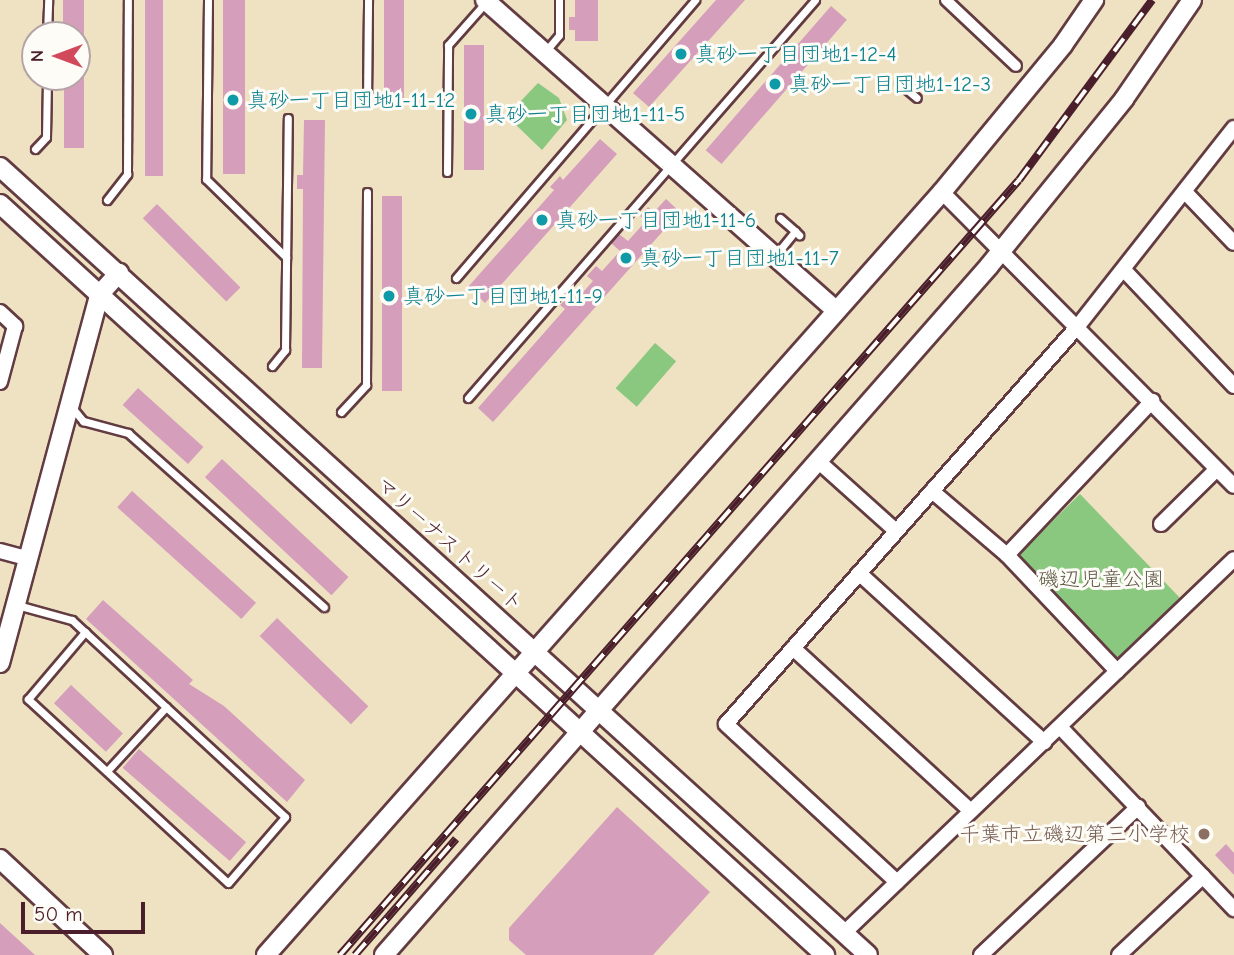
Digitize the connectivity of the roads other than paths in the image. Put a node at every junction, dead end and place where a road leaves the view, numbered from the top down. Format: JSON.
{"nodes":[{"id":1,"x":48,"y":0,"type":"edge"},
{"id":2,"x":128,"y":0,"type":"edge"},
{"id":3,"x":208,"y":0,"type":"edge"},
{"id":4,"x":368,"y":0,"type":"edge"},
{"id":5,"x":559,"y":0,"type":"edge"},
{"id":6,"x":694,"y":0,"type":"edge"},
{"id":7,"x":816,"y":0,"type":"edge"},
{"id":8,"x":946,"y":0,"type":"edge"},
{"id":9,"x":1093,"y":0,"type":"edge"},
{"id":10,"x":1192,"y":0,"type":"edge"},
{"id":11,"x":485,"y":1,"type":"edge"},
{"id":12,"x":47,"y":21,"type":"edge"},
{"id":13,"x":544,"y":53,"type":"junction"},
{"id":14,"x":1016,"y":66,"type":"dead end"},
{"id":15,"x":899,"y":83,"type":"dead end"},
{"id":16,"x":47,"y":91,"type":"edge"},
{"id":17,"x":917,"y":98,"type":"dead end"},
{"id":18,"x":367,"y":102,"type":"dead end"},
{"id":19,"x":605,"y":104,"type":"junction"},
{"id":20,"x":288,"y":117,"type":"dead end"},
{"id":21,"x":1234,"y":128,"type":"edge"},
{"id":22,"x":35,"y":149,"type":"dead end"},
{"id":23,"x":671,"y":165,"type":"junction"},
{"id":24,"x":0,"y":167,"type":"edge"},
{"id":25,"x":447,"y":172,"type":"dead end"},
{"id":26,"x":367,"y":192,"type":"dead end"},
{"id":27,"x":942,"y":192,"type":"junction"},
{"id":28,"x":1186,"y":193,"type":"junction"},
{"id":29,"x":107,"y":200,"type":"dead end"},
{"id":30,"x":0,"y":205,"type":"edge"},
{"id":31,"x":780,"y":218,"type":"dead end"},
{"id":32,"x":1234,"y":243,"type":"edge"},
{"id":33,"x":1002,"y":249,"type":"junction"},
{"id":34,"x":775,"y":256,"type":"junction"},
{"id":35,"x":286,"y":257,"type":"junction"},
{"id":36,"x":1125,"y":270,"type":"junction"},
{"id":37,"x":119,"y":273,"type":"junction"},
{"id":38,"x":456,"y":278,"type":"dead end"},
{"id":39,"x":99,"y":295,"type":"junction"},
{"id":40,"x":836,"y":310,"type":"junction"},
{"id":41,"x":0,"y":312,"type":"edge"},
{"id":42,"x":1078,"y":326,"type":"junction"},
{"id":43,"x":272,"y":366,"type":"dead end"},
{"id":44,"x":0,"y":382,"type":"edge"},
{"id":45,"x":1234,"y":386,"type":"edge"},
{"id":46,"x":468,"y":398,"type":"dead end"},
{"id":47,"x":1152,"y":401,"type":"junction"},
{"id":48,"x":70,"y":405,"type":"junction"},
{"id":49,"x":341,"y":412,"type":"dead end"},
{"id":50,"x":818,"y":461,"type":"junction"},
{"id":51,"x":1217,"y":469,"type":"junction"},
{"id":52,"x":1234,"y":486,"type":"edge"},
{"id":53,"x":933,"y":491,"type":"junction"},
{"id":54,"x":1161,"y":524,"type":"dead end"},
{"id":55,"x":896,"y":531,"type":"junction"},
{"id":56,"x":0,"y":551,"type":"edge"},
{"id":57,"x":1007,"y":555,"type":"junction"},
{"id":58,"x":29,"y":559,"type":"junction"},
{"id":59,"x":1234,"y":559,"type":"edge"},
{"id":60,"x":859,"y":573,"type":"junction"},
{"id":61,"x":16,"y":604,"type":"junction"},
{"id":62,"x":324,"y":607,"type":"dead end"},
{"id":63,"x":85,"y":632,"type":"junction"},
{"id":64,"x":793,"y":648,"type":"junction"},
{"id":65,"x":536,"y":652,"type":"junction"},
{"id":66,"x":0,"y":663,"type":"edge"},
{"id":67,"x":1117,"y":671,"type":"junction"},
{"id":68,"x":516,"y":675,"type":"junction"},
{"id":69,"x":166,"y":707,"type":"junction"},
{"id":70,"x":599,"y":710,"type":"junction"},
{"id":71,"x":1060,"y":727,"type":"junction"},
{"id":72,"x":579,"y":732,"type":"junction"},
{"id":73,"x":1044,"y":741,"type":"junction"},
{"id":74,"x":107,"y":771,"type":"junction"},
{"id":75,"x":1138,"y":807,"type":"junction"},
{"id":76,"x":971,"y":811,"type":"junction"},
{"id":77,"x":0,"y":859,"type":"edge"},
{"id":78,"x":1203,"y":876,"type":"junction"},
{"id":79,"x":897,"y":882,"type":"junction"},
{"id":80,"x":1234,"y":909,"type":"edge"},
{"id":81,"x":844,"y":933,"type":"junction"},
{"id":82,"x":103,"y":955,"type":"edge"},
{"id":83,"x":266,"y":955,"type":"edge"},
{"id":84,"x":384,"y":955,"type":"edge"},
{"id":85,"x":825,"y":955,"type":"edge"},
{"id":86,"x":868,"y":955,"type":"edge"},
{"id":87,"x":981,"y":955,"type":"edge"},
{"id":88,"x":1119,"y":955,"type":"edge"}],
"edges":[{"from":1,"to":12,"type":"lane"},
{"from":2,"to":29,"type":"lane"},
{"from":3,"to":35,"type":"lane"},
{"from":4,"to":18,"type":"lane"},
{"from":5,"to":13,"type":"lane"},
{"from":6,"to":19,"type":"lane"},
{"from":7,"to":23,"type":"lane"},
{"from":8,"to":14,"type":"street"},
{"from":9,"to":27,"type":"street"},
{"from":10,"to":33,"type":"street"},
{"from":11,"to":13,"type":"street"},
{"from":11,"to":25,"type":"lane"},
{"from":13,"to":19,"type":"street"},
{"from":15,"to":17,"type":"lane"},
{"from":16,"to":22,"type":"lane"},
{"from":19,"to":23,"type":"street"},
{"from":19,"to":38,"type":"lane"},
{"from":20,"to":35,"type":"lane"},
{"from":21,"to":28,"type":"street"},
{"from":23,"to":34,"type":"street"},
{"from":23,"to":46,"type":"lane"},
{"from":24,"to":37,"type":"street","name":"マリーナストリート"},
{"from":26,"to":49,"type":"lane"},
{"from":27,"to":33,"type":"street"},
{"from":27,"to":40,"type":"street"},
{"from":28,"to":32,"type":"street"},
{"from":28,"to":36,"type":"street"},
{"from":30,"to":39,"type":"street"},
{"from":31,"to":34,"type":"lane"},
{"from":33,"to":42,"type":"street"},
{"from":33,"to":50,"type":"street"},
{"from":34,"to":40,"type":"street"},
{"from":35,"to":43,"type":"lane"},
{"from":36,"to":42,"type":"street"},
{"from":36,"to":45,"type":"street"},
{"from":37,"to":39,"type":"street"},
{"from":37,"to":65,"type":"street","name":"マリーナストリート"},
{"from":39,"to":48,"type":"street"},
{"from":39,"to":68,"type":"street"},
{"from":40,"to":65,"type":"street"},
{"from":41,"to":44,"type":"street"},
{"from":42,"to":47,"type":"street"},
{"from":42,"to":53,"type":"street"},
{"from":47,"to":51,"type":"street"},
{"from":47,"to":57,"type":"street"},
{"from":48,"to":58,"type":"street"},
{"from":48,"to":62,"type":"lane"},
{"from":50,"to":55,"type":"street"},
{"from":50,"to":70,"type":"street"},
{"from":51,"to":52,"type":"street"},
{"from":51,"to":54,"type":"street"},
{"from":53,"to":55,"type":"street"},
{"from":53,"to":57,"type":"street"},
{"from":55,"to":60,"type":"street"},
{"from":56,"to":58,"type":"street"},
{"from":57,"to":67,"type":"street"},
{"from":58,"to":61,"type":"street"},
{"from":59,"to":67,"type":"street"},
{"from":60,"to":64,"type":"street"},
{"from":60,"to":73,"type":"street"},
{"from":61,"to":63,"type":"lane"},
{"from":61,"to":66,"type":"street"},
{"from":63,"to":69,"type":"lane"},
{"from":63,"to":74,"type":"lane"},
{"from":64,"to":76,"type":"street"},
{"from":64,"to":79,"type":"street"},
{"from":65,"to":68,"type":"street"},
{"from":65,"to":70,"type":"street","name":"マリーナストリート"},
{"from":67,"to":71,"type":"street"},
{"from":68,"to":72,"type":"street"},
{"from":68,"to":83,"type":"street"},
{"from":69,"to":74,"type":"lane"},
{"from":69,"to":74,"type":"lane"},
{"from":70,"to":72,"type":"street"},
{"from":70,"to":81,"type":"street","name":"マリーナストリート"},
{"from":71,"to":73,"type":"street"},
{"from":71,"to":75,"type":"street"},
{"from":72,"to":84,"type":"street"},
{"from":72,"to":85,"type":"street"},
{"from":73,"to":76,"type":"street"},
{"from":75,"to":78,"type":"street"},
{"from":75,"to":87,"type":"street"},
{"from":76,"to":79,"type":"street"},
{"from":77,"to":82,"type":"street"},
{"from":78,"to":80,"type":"street"},
{"from":78,"to":88,"type":"street"},
{"from":79,"to":81,"type":"street"},
{"from":81,"to":86,"type":"street","name":"マリーナストリート"}]}
